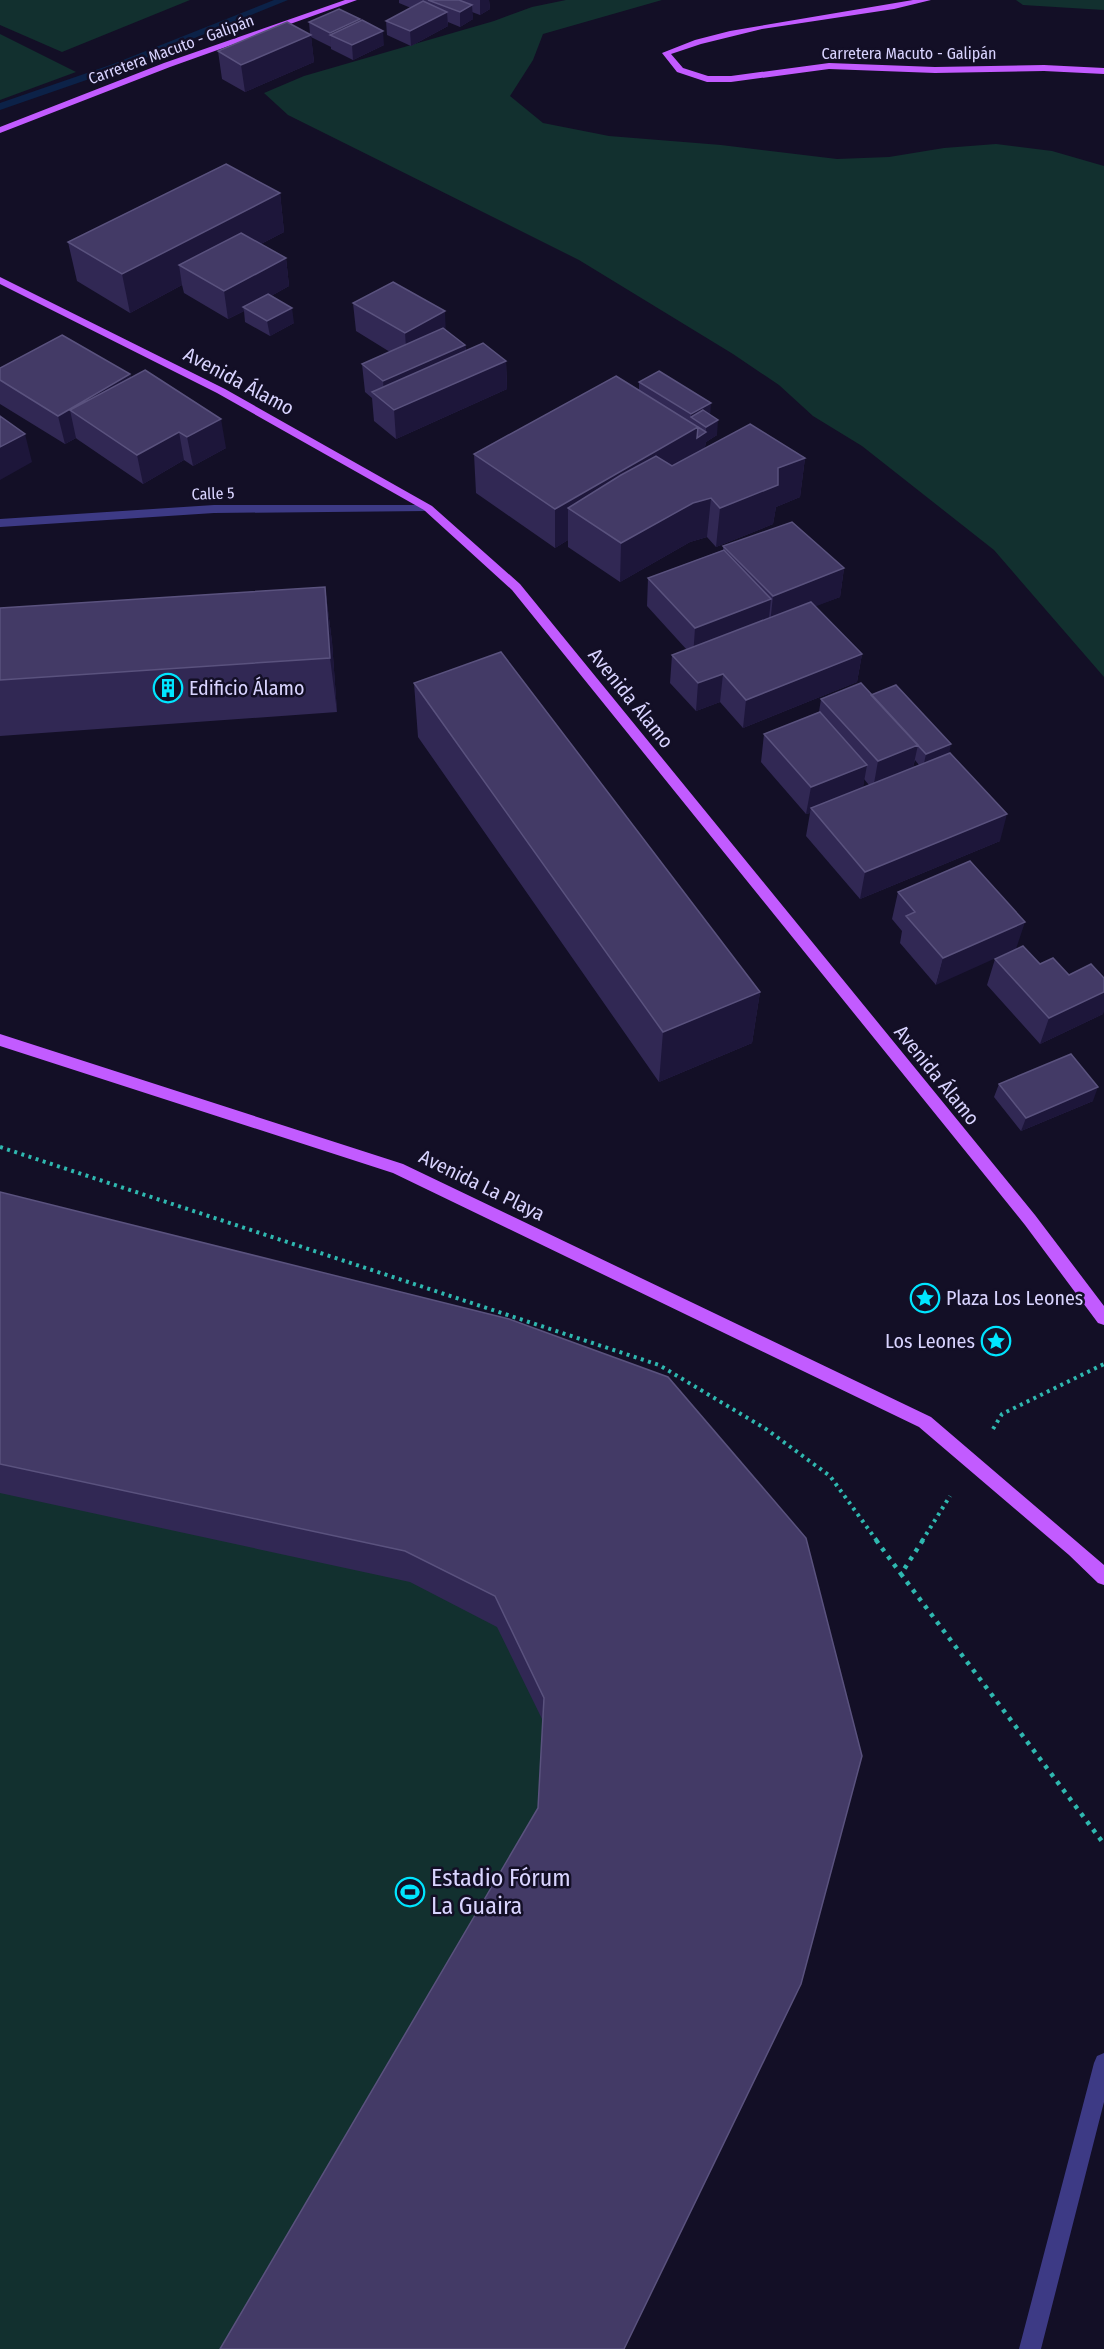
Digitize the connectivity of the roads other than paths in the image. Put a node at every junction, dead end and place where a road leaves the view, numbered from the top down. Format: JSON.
{"nodes":[{"id":1,"x":354,"y":0,"type":"edge"},
{"id":2,"x":927,"y":0,"type":"edge"},
{"id":3,"x":1104,"y":71,"type":"edge"},
{"id":4,"x":0,"y":130,"type":"edge"},
{"id":5,"x":0,"y":280,"type":"edge"},
{"id":6,"x":428,"y":508,"type":"junction"},
{"id":7,"x":0,"y":524,"type":"edge"},
{"id":8,"x":0,"y":1040,"type":"edge"},
{"id":9,"x":1104,"y":1318,"type":"edge"},
{"id":10,"x":1104,"y":1577,"type":"edge"},
{"id":11,"x":1104,"y":2063,"type":"edge"},
{"id":12,"x":1030,"y":2349,"type":"edge"}],
"edges":[{"from":1,"to":4,"type":"main road","name":"Carretera Macuto - Galipán"},
{"from":2,"to":3,"type":"main road","name":"Carretera Macuto - Galipán"},
{"from":5,"to":6,"type":"main road","name":"Avenida Álamo"},
{"from":6,"to":7,"type":"street","name":"Calle 5"},
{"from":6,"to":9,"type":"main road","name":"Avenida Álamo"},
{"from":8,"to":10,"type":"main road","name":"Avenida La Playa"},
{"from":11,"to":12,"type":"street"}]}
